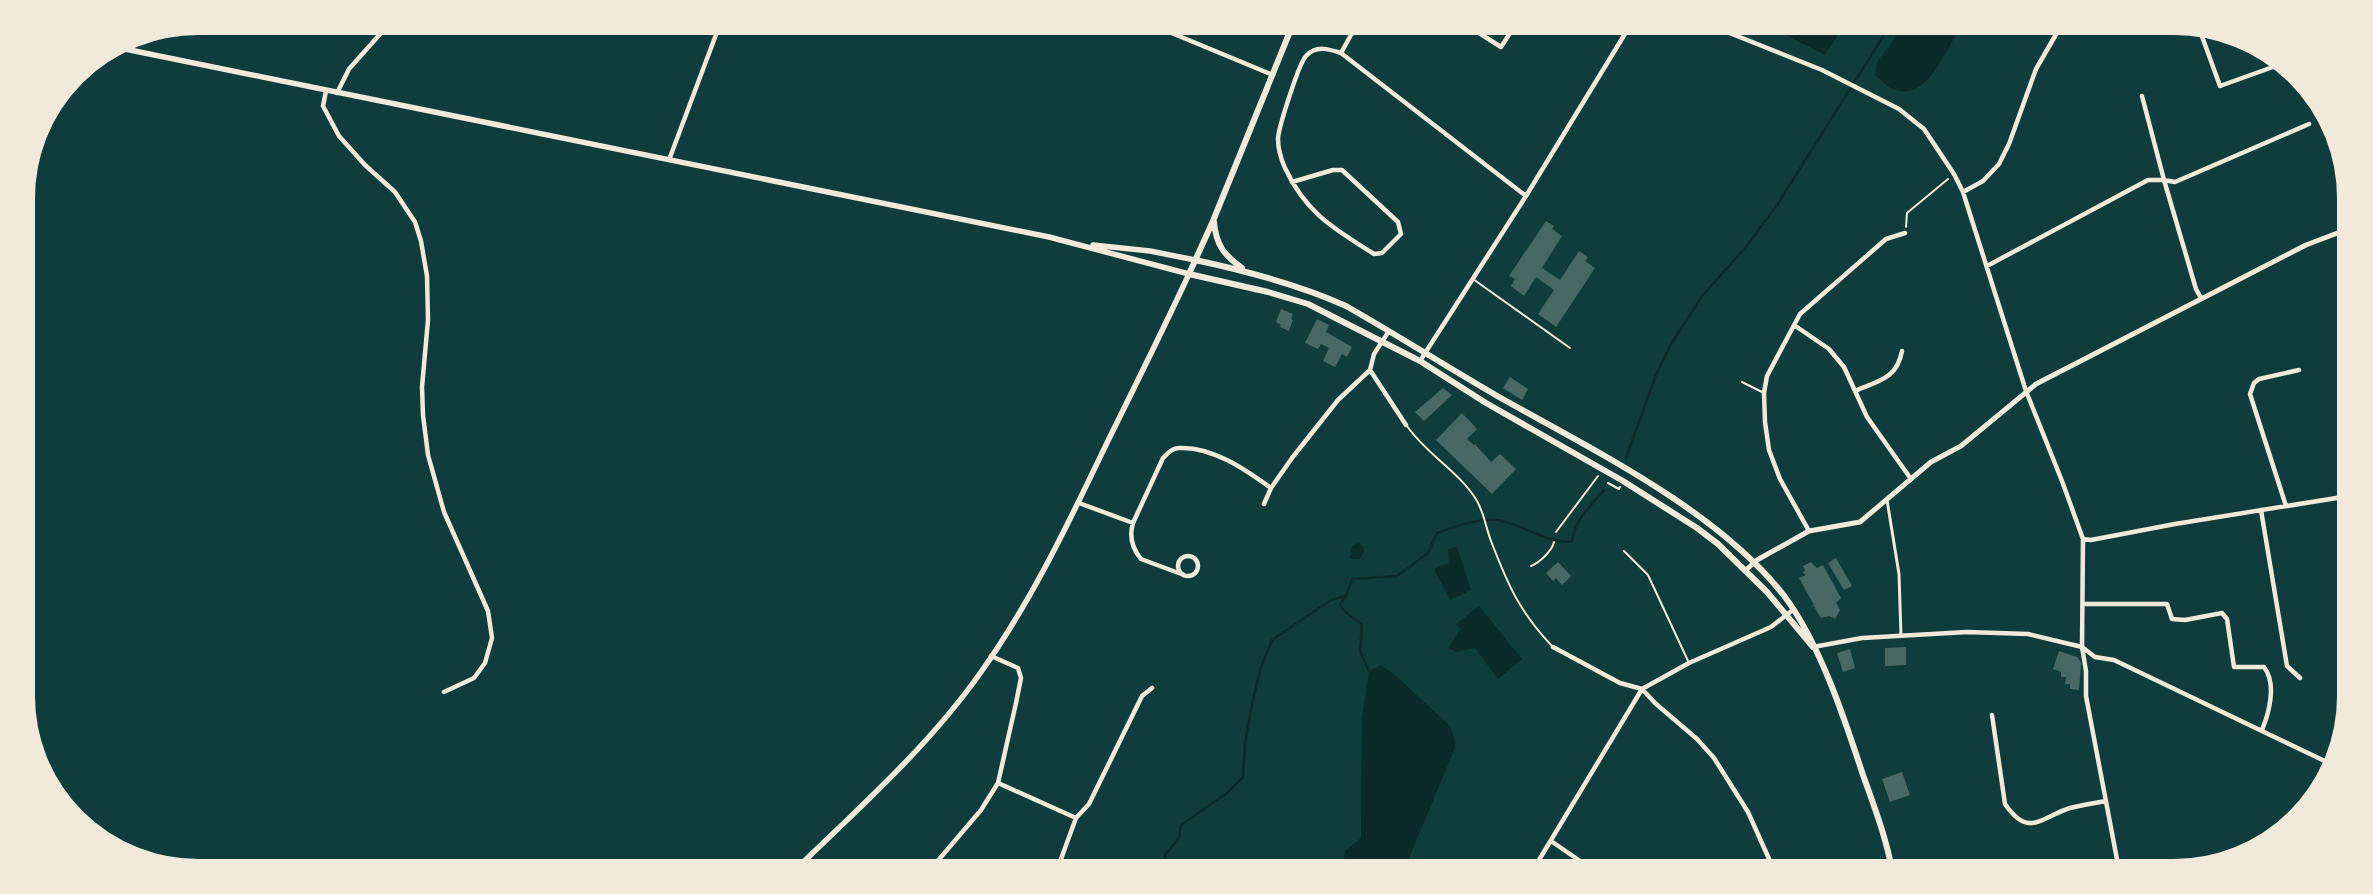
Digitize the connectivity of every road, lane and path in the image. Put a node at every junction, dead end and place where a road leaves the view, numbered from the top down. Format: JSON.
{"nodes":[{"id":1,"x":382,"y":32,"type":"edge"},
{"id":2,"x":717,"y":32,"type":"edge"},
{"id":3,"x":1169,"y":32,"type":"edge"},
{"id":4,"x":1290,"y":32,"type":"edge"},
{"id":5,"x":1353,"y":32,"type":"edge"},
{"id":6,"x":1477,"y":32,"type":"edge"},
{"id":7,"x":1511,"y":32,"type":"edge"},
{"id":8,"x":1627,"y":32,"type":"edge"},
{"id":9,"x":1726,"y":32,"type":"edge"},
{"id":10,"x":2057,"y":32,"type":"edge"},
{"id":11,"x":2202,"y":35,"type":"edge"},
{"id":12,"x":126,"y":49,"type":"edge"},
{"id":13,"x":1341,"y":54,"type":"junction"},
{"id":14,"x":2275,"y":66,"type":"edge"},
{"id":15,"x":1273,"y":75,"type":"junction"},
{"id":16,"x":326,"y":91,"type":"junction"},
{"id":17,"x":337,"y":93,"type":"junction"},
{"id":18,"x":2142,"y":96,"type":"dead end"},
{"id":19,"x":2309,"y":124,"type":"dead end"},
{"id":20,"x":669,"y":160,"type":"junction"},
{"id":21,"x":1954,"y":174,"type":"junction"},
{"id":22,"x":2164,"y":180,"type":"junction"},
{"id":23,"x":1292,"y":182,"type":"junction"},
{"id":24,"x":1963,"y":192,"type":"junction"},
{"id":25,"x":1526,"y":196,"type":"junction"},
{"id":26,"x":1213,"y":221,"type":"junction"},
{"id":27,"x":2340,"y":232,"type":"edge"},
{"id":28,"x":1905,"y":233,"type":"joint"},
{"id":29,"x":1074,"y":243,"type":"junction"},
{"id":30,"x":1195,"y":260,"type":"junction"},
{"id":31,"x":1987,"y":266,"type":"junction"},
{"id":32,"x":1244,"y":270,"type":"junction"},
{"id":33,"x":1189,"y":274,"type":"junction"},
{"id":34,"x":1473,"y":279,"type":"junction"},
{"id":35,"x":2202,"y":298,"type":"junction"},
{"id":36,"x":1794,"y":325,"type":"junction"},
{"id":37,"x":1389,"y":331,"type":"junction"},
{"id":38,"x":1382,"y":341,"type":"junction"},
{"id":39,"x":1570,"y":348,"type":"dead end"},
{"id":40,"x":1902,"y":351,"type":"dead end"},
{"id":41,"x":1425,"y":352,"type":"junction"},
{"id":42,"x":1420,"y":361,"type":"junction"},
{"id":43,"x":1370,"y":370,"type":"junction"},
{"id":44,"x":2300,"y":370,"type":"dead end"},
{"id":45,"x":1742,"y":382,"type":"dead end"},
{"id":46,"x":1855,"y":391,"type":"junction"},
{"id":47,"x":2026,"y":391,"type":"junction"},
{"id":48,"x":1764,"y":393,"type":"junction"},
{"id":49,"x":1406,"y":424,"type":"joint"},
{"id":50,"x":1911,"y":479,"type":"junction"},
{"id":51,"x":1623,"y":481,"type":"junction"},
{"id":52,"x":1272,"y":488,"type":"junction"},
{"id":53,"x":2340,"y":497,"type":"edge"},
{"id":54,"x":1886,"y":498,"type":"junction"},
{"id":55,"x":1079,"y":503,"type":"junction"},
{"id":56,"x":1264,"y":504,"type":"dead end"},
{"id":57,"x":2286,"y":506,"type":"junction"},
{"id":58,"x":2261,"y":510,"type":"junction"},
{"id":59,"x":1133,"y":523,"type":"junction"},
{"id":60,"x":1809,"y":531,"type":"junction"},
{"id":61,"x":1556,"y":532,"type":"dead end"},
{"id":62,"x":2082,"y":539,"type":"junction"},
{"id":63,"x":1554,"y":542,"type":"dead end"},
{"id":64,"x":1624,"y":551,"type":"dead end"},
{"id":65,"x":1754,"y":562,"type":"junction"},
{"id":66,"x":1531,"y":566,"type":"dead end"},
{"id":67,"x":1746,"y":570,"type":"junction"},
{"id":68,"x":1184,"y":575,"type":"junction"},
{"id":69,"x":2082,"y":604,"type":"junction"},
{"id":70,"x":1794,"y":609,"type":"junction"},
{"id":71,"x":1787,"y":615,"type":"junction"},
{"id":72,"x":1901,"y":636,"type":"junction"},
{"id":73,"x":1553,"y":647,"type":"joint"},
{"id":74,"x":1813,"y":647,"type":"junction"},
{"id":75,"x":2082,"y":647,"type":"junction"},
{"id":76,"x":991,"y":656,"type":"junction"},
{"id":77,"x":1689,"y":663,"type":"junction"},
{"id":78,"x":2300,"y":678,"type":"dead end"},
{"id":79,"x":1152,"y":688,"type":"dead end"},
{"id":80,"x":1642,"y":689,"type":"junction"},
{"id":81,"x":444,"y":692,"type":"dead end"},
{"id":82,"x":1992,"y":715,"type":"dead end"},
{"id":83,"x":2262,"y":730,"type":"junction"},
{"id":84,"x":2326,"y":762,"type":"edge"},
{"id":85,"x":998,"y":783,"type":"junction"},
{"id":86,"x":2106,"y":801,"type":"junction"},
{"id":87,"x":1076,"y":818,"type":"junction"},
{"id":88,"x":1551,"y":841,"type":"junction"},
{"id":89,"x":1538,"y":861,"type":"edge"},
{"id":90,"x":1580,"y":861,"type":"edge"},
{"id":91,"x":1770,"y":861,"type":"edge"},
{"id":92,"x":1890,"y":861,"type":"edge"},
{"id":93,"x":2117,"y":861,"type":"edge"},
{"id":94,"x":803,"y":862,"type":"edge"},
{"id":95,"x":937,"y":862,"type":"edge"},
{"id":96,"x":1060,"y":862,"type":"edge"}],
"edges":[{"from":1,"to":17,"type":"street"},
{"from":2,"to":20,"type":"street"},
{"from":3,"to":15,"type":"street"},
{"from":4,"to":15,"type":"main road"},
{"from":5,"to":13,"type":"street"},
{"from":6,"to":7,"type":"street"},
{"from":8,"to":25,"type":"street"},
{"from":9,"to":21,"type":"street"},
{"from":10,"to":24,"type":"street"},
{"from":11,"to":14,"type":"street"},
{"from":12,"to":16,"type":"main road"},
{"from":13,"to":23,"type":"street"},
{"from":13,"to":25,"type":"street"},
{"from":15,"to":26,"type":"main road"},
{"from":16,"to":17,"type":"main road"},
{"from":16,"to":81,"type":"street"},
{"from":17,"to":20,"type":"main road"},
{"from":18,"to":22,"type":"street"},
{"from":19,"to":22,"type":"street"},
{"from":20,"to":29,"type":"main road"},
{"from":21,"to":24,"type":"street"},
{"from":21,"to":28,"type":"path"},
{"from":22,"to":31,"type":"street"},
{"from":22,"to":35,"type":"street"},
{"from":23,"to":23,"type":"street"},
{"from":24,"to":31,"type":"street"},
{"from":25,"to":34,"type":"street"},
{"from":26,"to":30,"type":"main road"},
{"from":26,"to":32,"type":"main road"},
{"from":27,"to":35,"type":"street"},
{"from":28,"to":36,"type":"street"},
{"from":29,"to":30,"type":"main road"},
{"from":29,"to":33,"type":"main road"},
{"from":30,"to":32,"type":"main road"},
{"from":30,"to":33,"type":"main road"},
{"from":31,"to":47,"type":"street"},
{"from":32,"to":37,"type":"main road"},
{"from":33,"to":38,"type":"main road"},
{"from":33,"to":55,"type":"main road"},
{"from":34,"to":39,"type":"lane"},
{"from":34,"to":41,"type":"street"},
{"from":35,"to":47,"type":"street"},
{"from":36,"to":46,"type":"street"},
{"from":36,"to":48,"type":"street"},
{"from":37,"to":38,"type":"street"},
{"from":37,"to":41,"type":"main road"},
{"from":38,"to":42,"type":"main road"},
{"from":38,"to":43,"type":"street"},
{"from":40,"to":46,"type":"street"},
{"from":41,"to":42,"type":"street"},
{"from":41,"to":65,"type":"main road"},
{"from":42,"to":51,"type":"main road"},
{"from":43,"to":49,"type":"street"},
{"from":43,"to":52,"type":"street"},
{"from":44,"to":57,"type":"street"},
{"from":45,"to":48,"type":"lane"},
{"from":46,"to":50,"type":"street"},
{"from":47,"to":50,"type":"street"},
{"from":47,"to":62,"type":"street"},
{"from":48,"to":60,"type":"street"},
{"from":49,"to":73,"type":"lane"},
{"from":50,"to":54,"type":"street"},
{"from":51,"to":61,"type":"path"},
{"from":51,"to":67,"type":"main road"},
{"from":52,"to":56,"type":"street"},
{"from":52,"to":59,"type":"street"},
{"from":53,"to":57,"type":"street"},
{"from":54,"to":60,"type":"street"},
{"from":54,"to":72,"type":"street"},
{"from":55,"to":59,"type":"street"},
{"from":55,"to":76,"type":"main road"},
{"from":57,"to":58,"type":"street"},
{"from":58,"to":62,"type":"street"},
{"from":58,"to":78,"type":"street"},
{"from":59,"to":68,"type":"street"},
{"from":60,"to":65,"type":"street"},
{"from":62,"to":69,"type":"street"},
{"from":63,"to":66,"type":"path"},
{"from":64,"to":77,"type":"lane"},
{"from":65,"to":67,"type":"street"},
{"from":65,"to":70,"type":"main road"},
{"from":67,"to":71,"type":"main road"},
{"from":68,"to":68,"type":"street"},
{"from":69,"to":75,"type":"street"},
{"from":69,"to":83,"type":"street"},
{"from":70,"to":71,"type":"street"},
{"from":70,"to":74,"type":"main road"},
{"from":71,"to":74,"type":"main road"},
{"from":71,"to":77,"type":"street"},
{"from":72,"to":74,"type":"street"},
{"from":72,"to":75,"type":"street"},
{"from":73,"to":80,"type":"street"},
{"from":74,"to":92,"type":"main road"},
{"from":75,"to":83,"type":"street"},
{"from":75,"to":86,"type":"street"},
{"from":76,"to":85,"type":"street"},
{"from":76,"to":94,"type":"main road"},
{"from":77,"to":80,"type":"street"},
{"from":79,"to":87,"type":"street"},
{"from":80,"to":88,"type":"street"},
{"from":80,"to":91,"type":"street"},
{"from":82,"to":86,"type":"street"},
{"from":83,"to":84,"type":"street"},
{"from":85,"to":87,"type":"street"},
{"from":85,"to":95,"type":"street"},
{"from":86,"to":93,"type":"street"},
{"from":87,"to":96,"type":"street"},
{"from":88,"to":89,"type":"street"},
{"from":88,"to":90,"type":"street"}]}
